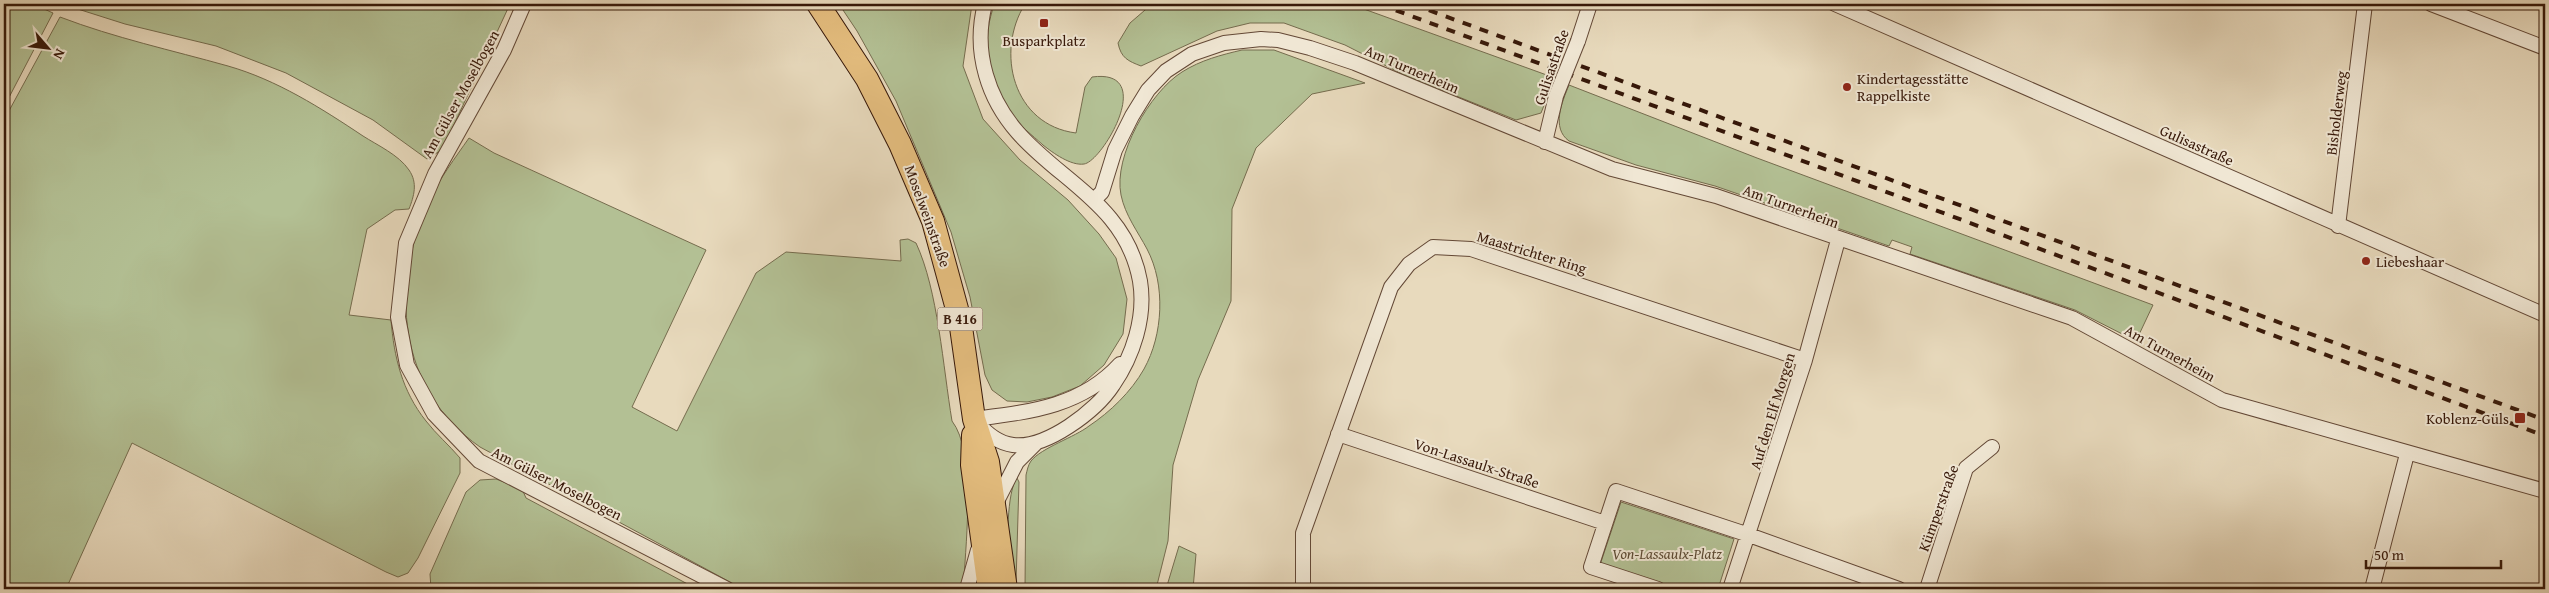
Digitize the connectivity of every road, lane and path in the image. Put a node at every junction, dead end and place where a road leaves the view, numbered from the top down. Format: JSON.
{"nodes":[{"id":1,"x":524,"y":4,"type":"edge"},
{"id":2,"x":818,"y":4,"type":"edge"},
{"id":3,"x":985,"y":4,"type":"edge"},
{"id":4,"x":1590,"y":4,"type":"edge"},
{"id":5,"x":1836,"y":4,"type":"edge"},
{"id":6,"x":2366,"y":4,"type":"edge"},
{"id":7,"x":2431,"y":4,"type":"edge"},
{"id":8,"x":2545,"y":48,"type":"edge"},
{"id":9,"x":1545,"y":142,"type":"junction"},
{"id":10,"x":1094,"y":200,"type":"junction"},
{"id":11,"x":2338,"y":226,"type":"junction"},
{"id":12,"x":1838,"y":240,"type":"junction"},
{"id":13,"x":2545,"y":315,"type":"edge"},
{"id":14,"x":1132,"y":347,"type":"junction"},
{"id":15,"x":1805,"y":360,"type":"junction"},
{"id":16,"x":974,"y":419,"type":"junction"},
{"id":17,"x":1338,"y":434,"type":"junction"},
{"id":18,"x":1039,"y":441,"type":"junction"},
{"id":19,"x":1992,"y":447,"type":"dead end"},
{"id":20,"x":2407,"y":454,"type":"junction"},
{"id":21,"x":2545,"y":491,"type":"edge"},
{"id":22,"x":994,"y":507,"type":"junction"},
{"id":23,"x":1605,"y":523,"type":"junction"},
{"id":24,"x":981,"y":534,"type":"junction"},
{"id":25,"x":1749,"y":535,"type":"junction"},
{"id":26,"x":727,"y":589,"type":"edge"},
{"id":27,"x":967,"y":589,"type":"edge"},
{"id":28,"x":989,"y":589,"type":"edge"},
{"id":29,"x":1006,"y":589,"type":"edge"},
{"id":30,"x":1302,"y":589,"type":"edge"},
{"id":31,"x":1658,"y":589,"type":"edge"},
{"id":32,"x":1730,"y":589,"type":"edge"},
{"id":33,"x":1900,"y":589,"type":"edge"},
{"id":34,"x":1927,"y":589,"type":"edge"},
{"id":35,"x":2372,"y":589,"type":"edge"}],
"edges":[{"from":1,"to":26,"type":"street","name":"Am Gülser Moselbogen"},
{"from":2,"to":16,"type":"main road","name":"Moselweinstraße","number":"B 416"},
{"from":3,"to":10,"type":"street"},
{"from":4,"to":9,"type":"street","name":"Gulisastraße","bridge":true},
{"from":5,"to":11,"type":"street","name":"Gulisastraße"},
{"from":6,"to":11,"type":"street","name":"Bisholderweg"},
{"from":7,"to":8,"type":"street"},
{"from":9,"to":10,"type":"street","name":"Am Turnerheim"},
{"from":9,"to":12,"type":"street","name":"Am Turnerheim"},
{"from":10,"to":14,"type":"street"},
{"from":11,"to":13,"type":"street","name":"Gulisastraße"},
{"from":12,"to":15,"type":"street","name":"Auf den Elf Morgen"},
{"from":12,"to":20,"type":"street","name":"Am Turnerheim"},
{"from":14,"to":16,"type":"street"},
{"from":14,"to":18,"type":"street"},
{"from":15,"to":17,"type":"street","name":"Maastrichter Ring"},
{"from":15,"to":25,"type":"street","name":"Auf den Elf Morgen"},
{"from":16,"to":18,"type":"street"},
{"from":16,"to":22,"type":"main road","name":"Moselweinstraße","number":"B 416"},
{"from":16,"to":24,"type":"main road","name":"Moselweinstraße","number":"B 416"},
{"from":17,"to":23,"type":"street","name":"Von-Lassaulx-Straße"},
{"from":17,"to":30,"type":"street","name":"Maastrichter Ring"},
{"from":18,"to":22,"type":"street"},
{"from":19,"to":34,"type":"street","name":"Kümperstraße"},
{"from":20,"to":21,"type":"street","name":"Am Turnerheim"},
{"from":20,"to":35,"type":"street"},
{"from":22,"to":29,"type":"main road","name":"Moselweinstraße","number":"B 416"},
{"from":23,"to":25,"type":"street"},
{"from":23,"to":31,"type":"street"},
{"from":24,"to":27,"type":"street"},
{"from":24,"to":28,"type":"main road","name":"Moselweinstraße","number":"B 416"},
{"from":25,"to":32,"type":"street","name":"Auf den Elf Morgen"},
{"from":25,"to":33,"type":"street"}]}
